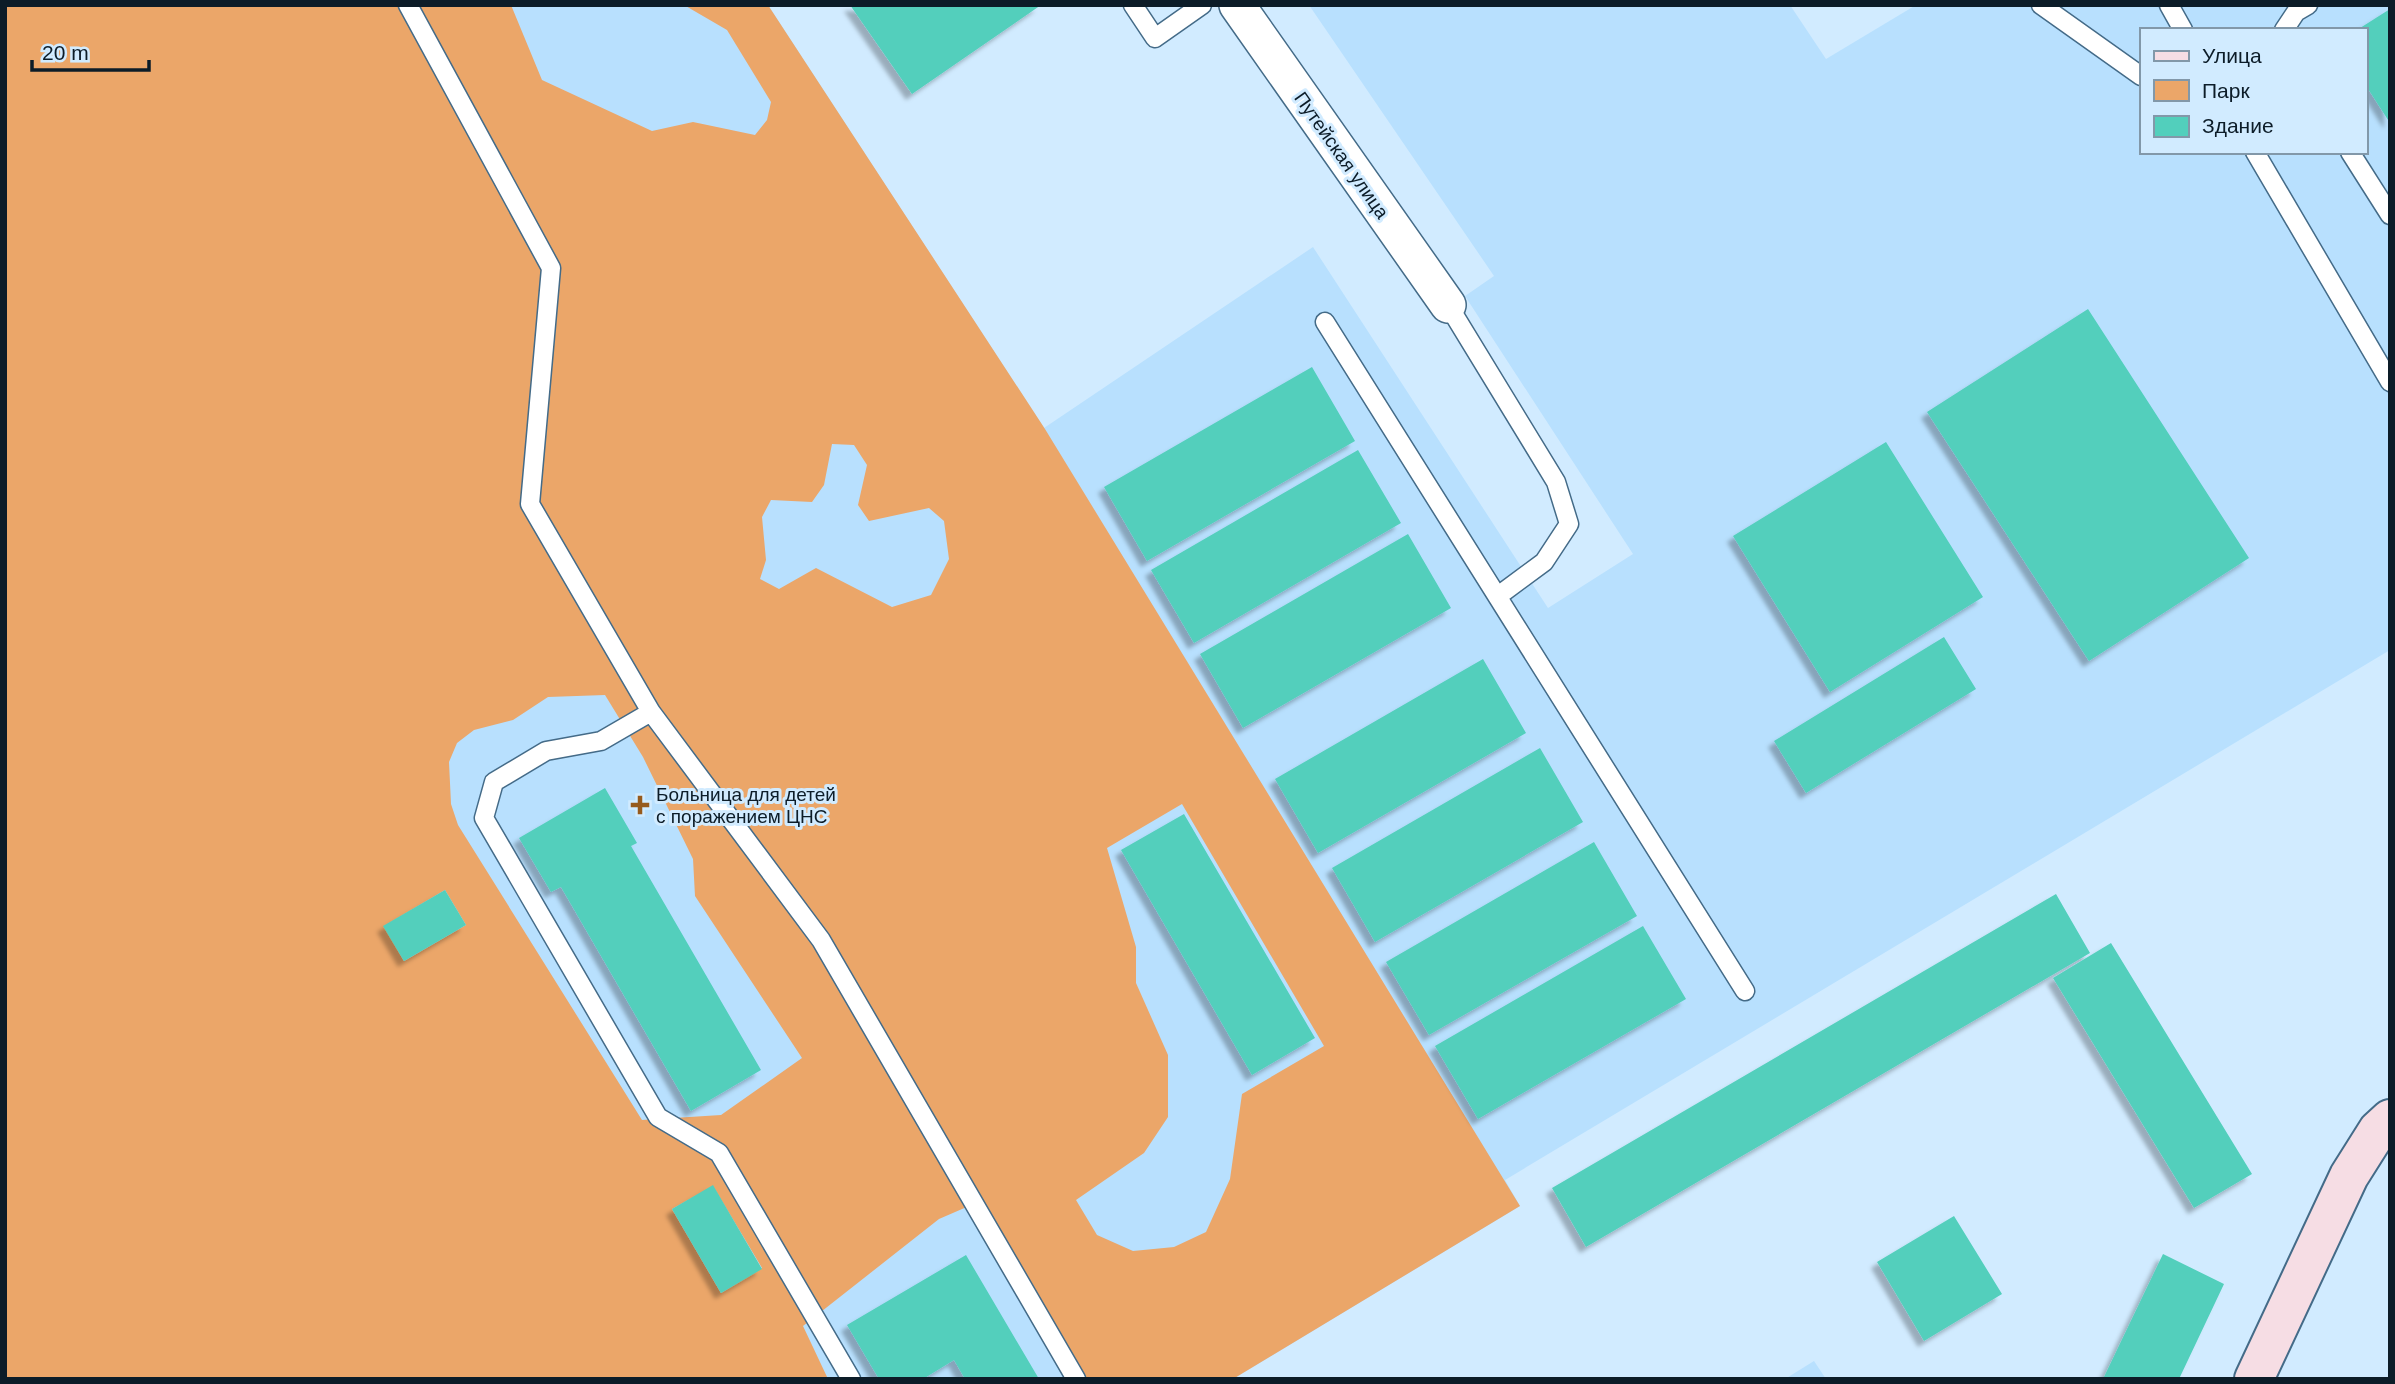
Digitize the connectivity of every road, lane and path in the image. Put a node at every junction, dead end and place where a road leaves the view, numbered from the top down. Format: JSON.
{"nodes":[{"id":1,"x":408,"y":5,"type":"edge"},
{"id":2,"x":1133,"y":5,"type":"edge"},
{"id":3,"x":1202,"y":5,"type":"edge"},
{"id":4,"x":1237,"y":5,"type":"edge"},
{"id":5,"x":2041,"y":5,"type":"edge"},
{"id":6,"x":2169,"y":5,"type":"edge"},
{"id":7,"x":2308,"y":5,"type":"edge"},
{"id":8,"x":2182,"y":28,"type":"edge"},
{"id":9,"x":2285,"y":28,"type":"edge"},
{"id":10,"x":2140,"y":75,"type":"edge"},
{"id":11,"x":2351,"y":154,"type":"edge"},
{"id":12,"x":2254,"y":155,"type":"edge"},
{"id":13,"x":2390,"y":215,"type":"edge"},
{"id":14,"x":1448,"y":305,"type":"joint"},
{"id":15,"x":1325,"y":322,"type":"dead end"},
{"id":16,"x":2390,"y":383,"type":"edge"},
{"id":17,"x":1498,"y":596,"type":"junction"},
{"id":18,"x":651,"y":712,"type":"junction"},
{"id":19,"x":1745,"y":991,"type":"dead end"},
{"id":20,"x":2390,"y":1119,"type":"edge"},
{"id":21,"x":851,"y":1379,"type":"edge"},
{"id":22,"x":1076,"y":1379,"type":"edge"},
{"id":23,"x":2254,"y":1379,"type":"edge"}],
"edges":[{"from":1,"to":18,"type":"lane"},
{"from":2,"to":3,"type":"lane"},
{"from":4,"to":14,"type":"street","name":"Путейская улица"},
{"from":5,"to":10,"type":"lane"},
{"from":6,"to":8,"type":"lane"},
{"from":7,"to":9,"type":"lane"},
{"from":11,"to":13,"type":"lane"},
{"from":12,"to":16,"type":"lane"},
{"from":14,"to":17,"type":"lane"},
{"from":15,"to":17,"type":"lane"},
{"from":17,"to":19,"type":"lane"},
{"from":18,"to":21,"type":"lane"},
{"from":18,"to":22,"type":"lane"},
{"from":20,"to":23,"type":"street"}]}
